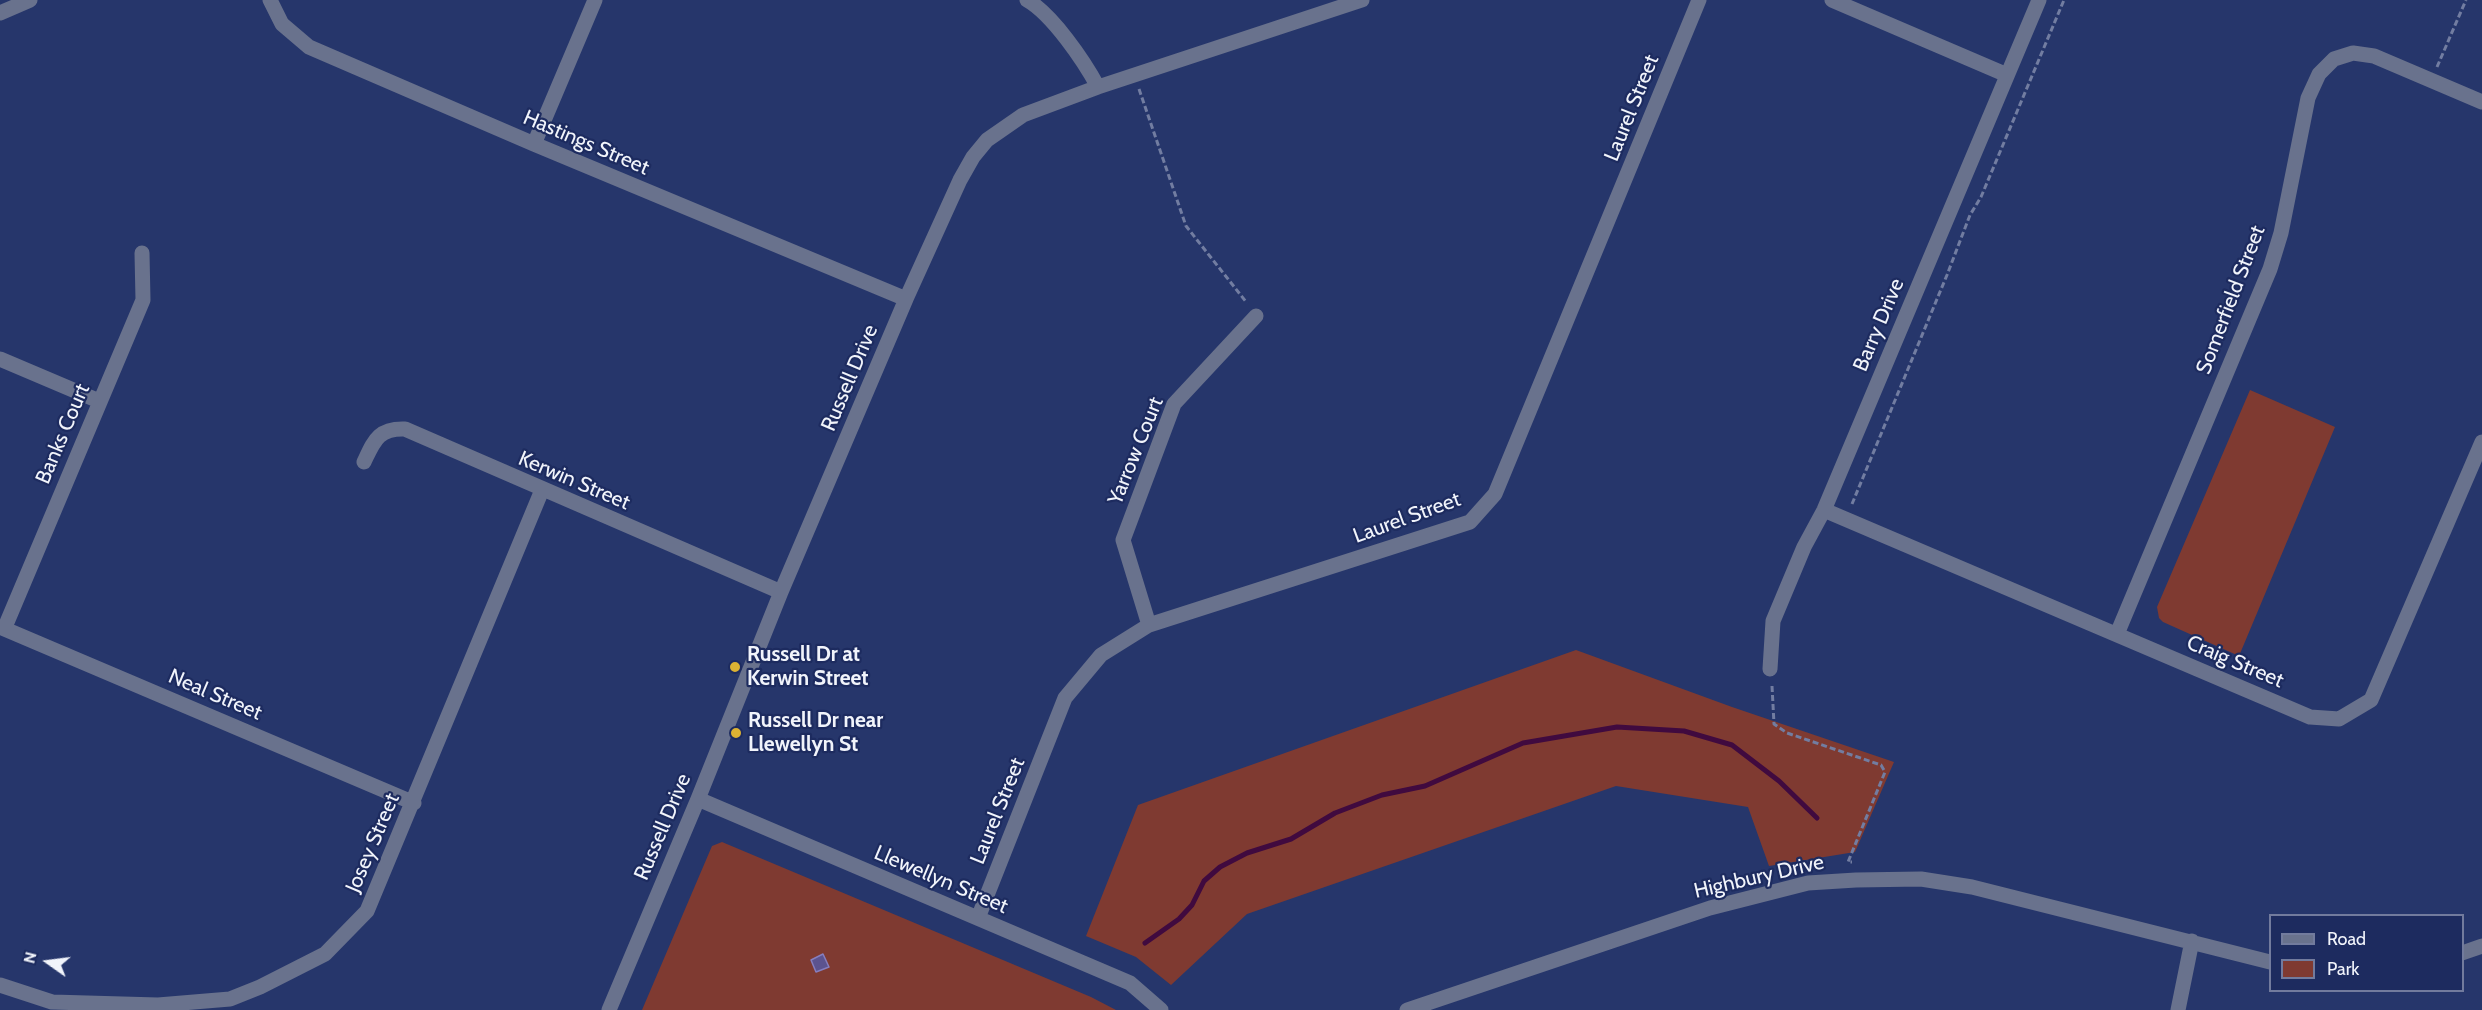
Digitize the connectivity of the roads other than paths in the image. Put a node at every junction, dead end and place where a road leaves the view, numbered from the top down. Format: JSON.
{"nodes":[{"id":1,"x":30,"y":0,"type":"edge"},
{"id":2,"x":270,"y":0,"type":"edge"},
{"id":3,"x":594,"y":0,"type":"edge"},
{"id":4,"x":1027,"y":0,"type":"edge"},
{"id":5,"x":1362,"y":0,"type":"edge"},
{"id":6,"x":1699,"y":0,"type":"edge"},
{"id":7,"x":1832,"y":0,"type":"edge"},
{"id":8,"x":2039,"y":0,"type":"edge"},
{"id":9,"x":1325,"y":6,"type":"edge"},
{"id":10,"x":0,"y":13,"type":"edge"},
{"id":11,"x":2007,"y":75,"type":"junction"},
{"id":12,"x":1098,"y":87,"type":"junction"},
{"id":13,"x":2482,"y":102,"type":"edge"},
{"id":14,"x":534,"y":144,"type":"junction"},
{"id":15,"x":142,"y":253,"type":"dead end"},
{"id":16,"x":906,"y":299,"type":"junction"},
{"id":17,"x":1256,"y":316,"type":"road end"},
{"id":18,"x":0,"y":359,"type":"edge"},
{"id":19,"x":99,"y":401,"type":"junction"},
{"id":20,"x":2482,"y":442,"type":"edge"},
{"id":21,"x":364,"y":462,"type":"dead end"},
{"id":22,"x":542,"y":490,"type":"junction"},
{"id":23,"x":1824,"y":510,"type":"junction"},
{"id":24,"x":781,"y":592,"type":"junction"},
{"id":25,"x":1149,"y":626,"type":"junction"},
{"id":26,"x":2,"y":627,"type":"edge"},
{"id":27,"x":2117,"y":634,"type":"junction"},
{"id":28,"x":1770,"y":669,"type":"road end"},
{"id":29,"x":698,"y":799,"type":"junction"},
{"id":30,"x":414,"y":803,"type":"junction"},
{"id":31,"x":978,"y":918,"type":"junction"},
{"id":32,"x":2192,"y":941,"type":"junction"},
{"id":33,"x":2482,"y":946,"type":"edge"},
{"id":34,"x":2464,"y":953,"type":"edge"},
{"id":35,"x":2269,"y":961,"type":"edge"},
{"id":36,"x":0,"y":985,"type":"edge"},
{"id":37,"x":232,"y":1004,"type":"edge"},
{"id":38,"x":609,"y":1010,"type":"edge"},
{"id":39,"x":1161,"y":1010,"type":"edge"},
{"id":40,"x":1407,"y":1010,"type":"edge"},
{"id":41,"x":2178,"y":1010,"type":"edge"}],
"edges":[{"from":1,"to":10,"type":"street"},
{"from":2,"to":14,"type":"street","name":"Hastings Street"},
{"from":3,"to":14,"type":"street"},
{"from":4,"to":12,"type":"street"},
{"from":5,"to":9,"type":"street","name":"Russell Drive"},
{"from":6,"to":25,"type":"street","name":"Laurel Street"},
{"from":7,"to":11,"type":"street"},
{"from":8,"to":11,"type":"street","name":"Barry Drive"},
{"from":9,"to":12,"type":"street","name":"Russell Drive"},
{"from":11,"to":23,"type":"street","name":"Barry Drive"},
{"from":12,"to":16,"type":"street","name":"Russell Drive"},
{"from":13,"to":27,"type":"street","name":"Somerfield Street"},
{"from":14,"to":16,"type":"street","name":"Hastings Street"},
{"from":15,"to":19,"type":"street","name":"Banks Court"},
{"from":16,"to":24,"type":"street","name":"Russell Drive"},
{"from":17,"to":25,"type":"street","name":"Yarrow Court"},
{"from":18,"to":19,"type":"street"},
{"from":19,"to":26,"type":"street","name":"Banks Court"},
{"from":20,"to":27,"type":"street","name":"Craig Street"},
{"from":21,"to":22,"type":"street","name":"Kerwin Street"},
{"from":22,"to":24,"type":"street","name":"Kerwin Street"},
{"from":22,"to":30,"type":"street","name":"Josey Street"},
{"from":23,"to":27,"type":"street","name":"Craig Street"},
{"from":23,"to":28,"type":"street","name":"Barry Drive"},
{"from":24,"to":29,"type":"street","name":"Russell Drive"},
{"from":25,"to":31,"type":"street","name":"Laurel Street"},
{"from":26,"to":30,"type":"street","name":"Neal Street"},
{"from":29,"to":31,"type":"street","name":"Llewellyn Street"},
{"from":29,"to":38,"type":"street","name":"Russell Drive"},
{"from":30,"to":37,"type":"street","name":"Josey Street"},
{"from":31,"to":39,"type":"street","name":"Llewellyn Street"},
{"from":32,"to":35,"type":"street","name":"Highbury Drive"},
{"from":32,"to":40,"type":"street","name":"Highbury Drive"},
{"from":32,"to":41,"type":"street"},
{"from":33,"to":34,"type":"street"},
{"from":36,"to":37,"type":"street","name":"Josey Street"}]}
